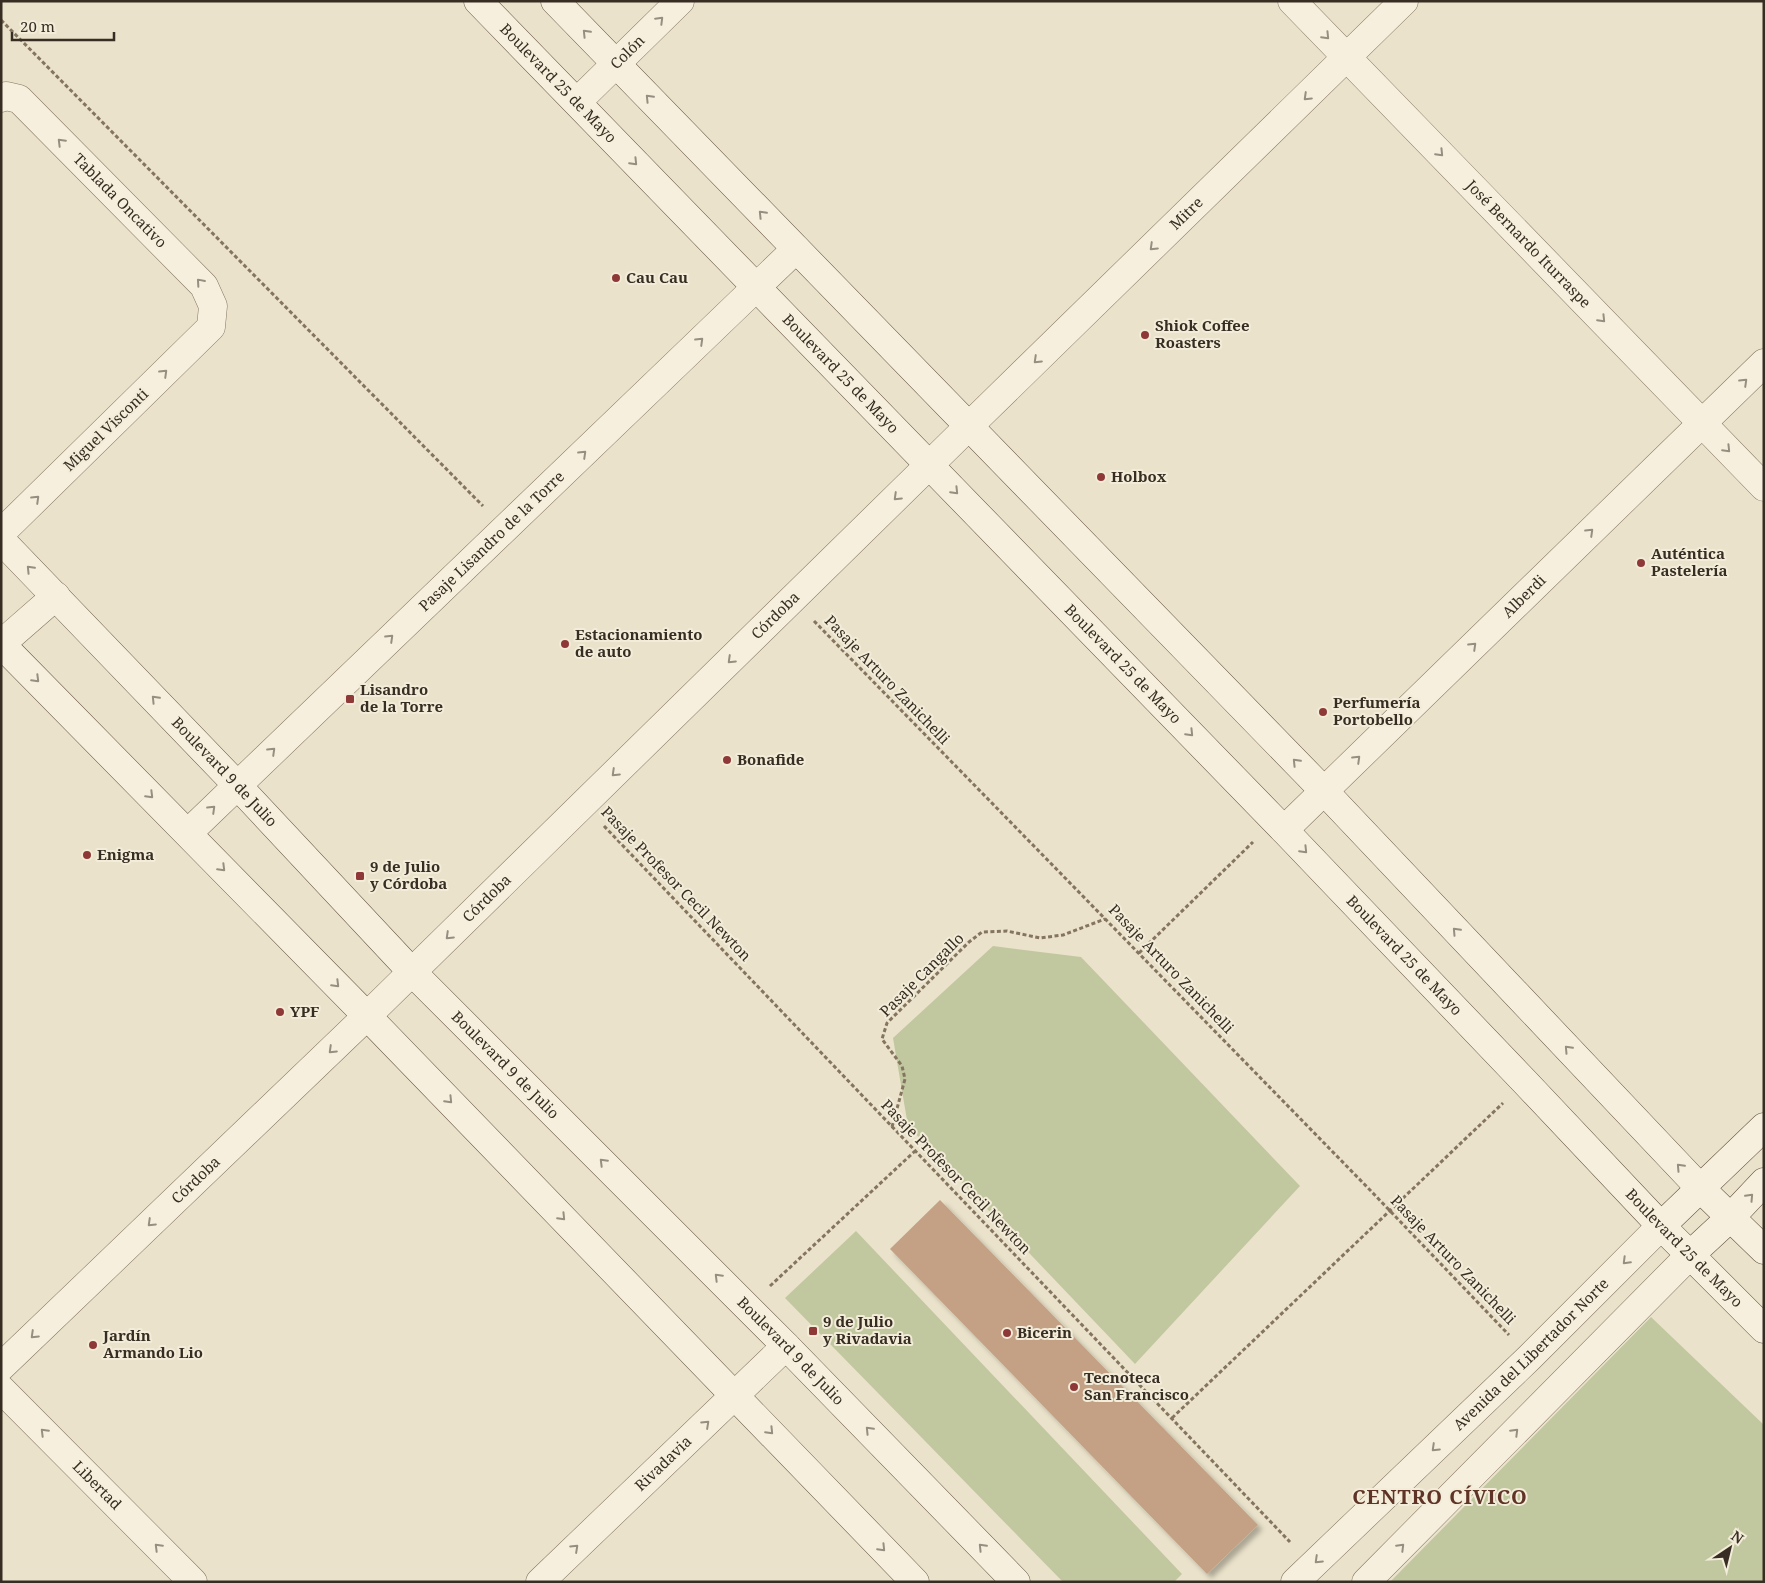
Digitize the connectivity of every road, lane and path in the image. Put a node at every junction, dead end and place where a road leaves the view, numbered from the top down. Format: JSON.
{"nodes":[{"id":1,"x":478,"y":1,"type":"edge"},
{"id":2,"x":555,"y":1,"type":"edge"},
{"id":3,"x":680,"y":1,"type":"edge"},
{"id":4,"x":1292,"y":1,"type":"edge"},
{"id":5,"x":1404,"y":1,"type":"edge"},
{"id":6,"x":1,"y":20,"type":"edge"},
{"id":7,"x":1347,"y":57,"type":"junction"},
{"id":8,"x":616,"y":64,"type":"junction"},
{"id":9,"x":1,"y":98,"type":"edge"},
{"id":10,"x":577,"y":102,"type":"junction"},
{"id":11,"x":796,"y":249,"type":"junction"},
{"id":12,"x":756,"y":288,"type":"junction"},
{"id":13,"x":211,"y":327,"type":"joint"},
{"id":14,"x":1764,"y":363,"type":"edge"},
{"id":15,"x":1702,"y":423,"type":"junction"},
{"id":16,"x":969,"y":426,"type":"junction"},
{"id":17,"x":930,"y":465,"type":"junction"},
{"id":18,"x":1764,"y":487,"type":"edge"},
{"id":19,"x":504,"y":529,"type":"junction"},
{"id":20,"x":1,"y":533,"type":"edge"},
{"id":21,"x":1,"y":540,"type":"edge"},
{"id":22,"x":56,"y":596,"type":"junction"},
{"id":23,"x":793,"y":599,"type":"junction"},
{"id":24,"x":1,"y":644,"type":"edge"},
{"id":25,"x":237,"y":785,"type":"junction"},
{"id":26,"x":1324,"y":791,"type":"junction"},
{"id":27,"x":583,"y":804,"type":"junction"},
{"id":28,"x":1280,"y":825,"type":"junction"},
{"id":29,"x":188,"y":833,"type":"junction"},
{"id":30,"x":1105,"y":919,"type":"junction"},
{"id":31,"x":1138,"y":952,"type":"junction"},
{"id":32,"x":412,"y":972,"type":"junction"},
{"id":33,"x":367,"y":1016,"type":"junction"},
{"id":34,"x":1525,"y":1082,"type":"junction"},
{"id":35,"x":892,"y":1127,"type":"junction"},
{"id":36,"x":1764,"y":1127,"type":"edge"},
{"id":37,"x":915,"y":1151,"type":"junction"},
{"id":38,"x":1764,"y":1182,"type":"edge"},
{"id":39,"x":1700,"y":1188,"type":"junction"},
{"id":40,"x":1390,"y":1210,"type":"junction"},
{"id":41,"x":1731,"y":1217,"type":"junction"},
{"id":42,"x":1661,"y":1226,"type":"junction"},
{"id":43,"x":1764,"y":1250,"type":"edge"},
{"id":44,"x":1690,"y":1255,"type":"junction"},
{"id":45,"x":747,"y":1306,"type":"junction"},
{"id":46,"x":1764,"y":1329,"type":"edge"},
{"id":47,"x":786,"y":1346,"type":"junction"},
{"id":48,"x":1530,"y":1357,"type":"junction"},
{"id":49,"x":1,"y":1367,"type":"edge"},
{"id":50,"x":1,"y":1389,"type":"edge"},
{"id":51,"x":736,"y":1396,"type":"junction"},
{"id":52,"x":1172,"y":1418,"type":"junction"},
{"id":53,"x":1304,"y":1574,"type":"edge"},
{"id":54,"x":193,"y":1582,"type":"edge"},
{"id":55,"x":540,"y":1582,"type":"edge"},
{"id":56,"x":914,"y":1582,"type":"edge"},
{"id":57,"x":1016,"y":1582,"type":"edge"},
{"id":58,"x":1366,"y":1582,"type":"edge"}],
"edges":[{"from":1,"to":10,"type":"main road","name":"Boulevard 25 de Mayo"},
{"from":8,"to":2,"type":"main road","one_way":true},
{"from":8,"to":3,"type":"main road","name":"Colón","one_way":true},
{"from":4,"to":7,"type":"main road","name":"José Bernardo Iturraspe","one_way":true},
{"from":5,"to":7,"type":"main road","name":"Mitre"},
{"from":6,"to":19,"type":"path"},
{"from":7,"to":15,"type":"main road","name":"José Bernardo Iturraspe","one_way":true},
{"from":7,"to":16,"type":"main road","name":"Mitre","one_way":true},
{"from":8,"to":10,"type":"main road","name":"Colón"},
{"from":11,"to":8,"type":"main road","one_way":true},
{"from":13,"to":9,"type":"main road","name":"Tablada Oncativo","one_way":true},
{"from":10,"to":12,"type":"main road","name":"Boulevard 25 de Mayo","one_way":true},
{"from":11,"to":12,"type":"main road","name":"Pasaje Lisandro de la Torre"},
{"from":11,"to":16,"type":"main road"},
{"from":12,"to":17,"type":"main road","name":"Boulevard 25 de Mayo"},
{"from":19,"to":12,"type":"main road","name":"Pasaje Lisandro de la Torre","one_way":true},
{"from":20,"to":13,"type":"main road","name":"Miguel Visconti","one_way":true},
{"from":15,"to":14,"type":"main road","name":"Alberdi","one_way":true},
{"from":15,"to":18,"type":"main road","name":"José Bernardo Iturraspe","one_way":true},
{"from":26,"to":15,"type":"main road","name":"Alberdi","one_way":true},
{"from":16,"to":17,"type":"main road","name":"Córdoba"},
{"from":26,"to":16,"type":"main road","one_way":true},
{"from":17,"to":23,"type":"main road","name":"Córdoba","one_way":true},
{"from":17,"to":28,"type":"main road","name":"Boulevard 25 de Mayo","one_way":true},
{"from":25,"to":19,"type":"main road","name":"Pasaje Lisandro de la Torre","one_way":true},
{"from":22,"to":21,"type":"main road","name":"Boulevard 9 de Julio","one_way":true},
{"from":22,"to":24,"type":"main road"},
{"from":25,"to":22,"type":"main road","name":"Boulevard 9 de Julio","one_way":true},
{"from":23,"to":27,"type":"main road","name":"Córdoba","one_way":true},
{"from":23,"to":30,"type":"path","name":"Pasaje Arturo Zanichelli"},
{"from":24,"to":29,"type":"main road","one_way":true},
{"from":29,"to":25,"type":"main road","name":"Pasaje Lisandro de la Torre","one_way":true},
{"from":25,"to":32,"type":"main road","name":"Boulevard 9 de Julio"},
{"from":26,"to":28,"type":"main road","name":"Alberdi"},
{"from":39,"to":26,"type":"main road","one_way":true},
{"from":27,"to":32,"type":"main road","name":"Córdoba","one_way":true},
{"from":27,"to":35,"type":"path","name":"Pasaje Profesor Cecil Newton"},
{"from":28,"to":31,"type":"path"},
{"from":28,"to":34,"type":"main road","name":"Boulevard 25 de Mayo","one_way":true},
{"from":29,"to":33,"type":"main road","one_way":true},
{"from":30,"to":31,"type":"path","name":"Pasaje Arturo Zanichelli"},
{"from":30,"to":35,"type":"path","name":"Pasaje Cangallo"},
{"from":31,"to":40,"type":"path","name":"Pasaje Arturo Zanichelli"},
{"from":32,"to":33,"type":"main road","name":"Córdoba"},
{"from":45,"to":32,"type":"main road","name":"Boulevard 9 de Julio","one_way":true},
{"from":33,"to":49,"type":"main road","name":"Córdoba","one_way":true},
{"from":33,"to":51,"type":"main road","one_way":true},
{"from":34,"to":40,"type":"path"},
{"from":34,"to":42,"type":"main road","name":"Boulevard 25 de Mayo"},
{"from":35,"to":37,"type":"path","name":"Pasaje Profesor Cecil Newton"},
{"from":36,"to":39,"type":"main road","name":"Avenida del Libertador Norte"},
{"from":37,"to":45,"type":"path"},
{"from":37,"to":52,"type":"path","name":"Pasaje Profesor Cecil Newton"},
{"from":41,"to":38,"type":"main road","one_way":true},
{"from":39,"to":41,"type":"main road"},
{"from":39,"to":42,"type":"main road","name":"Avenida del Libertador Norte"},
{"from":40,"to":48,"type":"path","name":"Pasaje Arturo Zanichelli"},
{"from":40,"to":52,"type":"path"},
{"from":41,"to":43,"type":"main road"},
{"from":41,"to":44,"type":"main road"},
{"from":42,"to":44,"type":"main road","name":"Boulevard 25 de Mayo"},
{"from":42,"to":48,"type":"main road","name":"Avenida del Libertador Norte","one_way":true},
{"from":44,"to":46,"type":"main road","name":"Boulevard 25 de Mayo"},
{"from":58,"to":44,"type":"main road","one_way":true},
{"from":45,"to":47,"type":"main road","name":"Boulevard 9 de Julio"},
{"from":47,"to":51,"type":"main road","name":"Rivadavia"},
{"from":57,"to":47,"type":"main road","name":"Boulevard 9 de Julio","one_way":true},
{"from":48,"to":53,"type":"main road","name":"Avenida del Libertador Norte","one_way":true},
{"from":54,"to":50,"type":"main road","name":"Libertad","one_way":true},
{"from":55,"to":51,"type":"main road","name":"Rivadavia","one_way":true},
{"from":51,"to":56,"type":"main road","one_way":true},
{"from":52,"to":53,"type":"path","name":"Pasaje Profesor Cecil Newton"}]}
